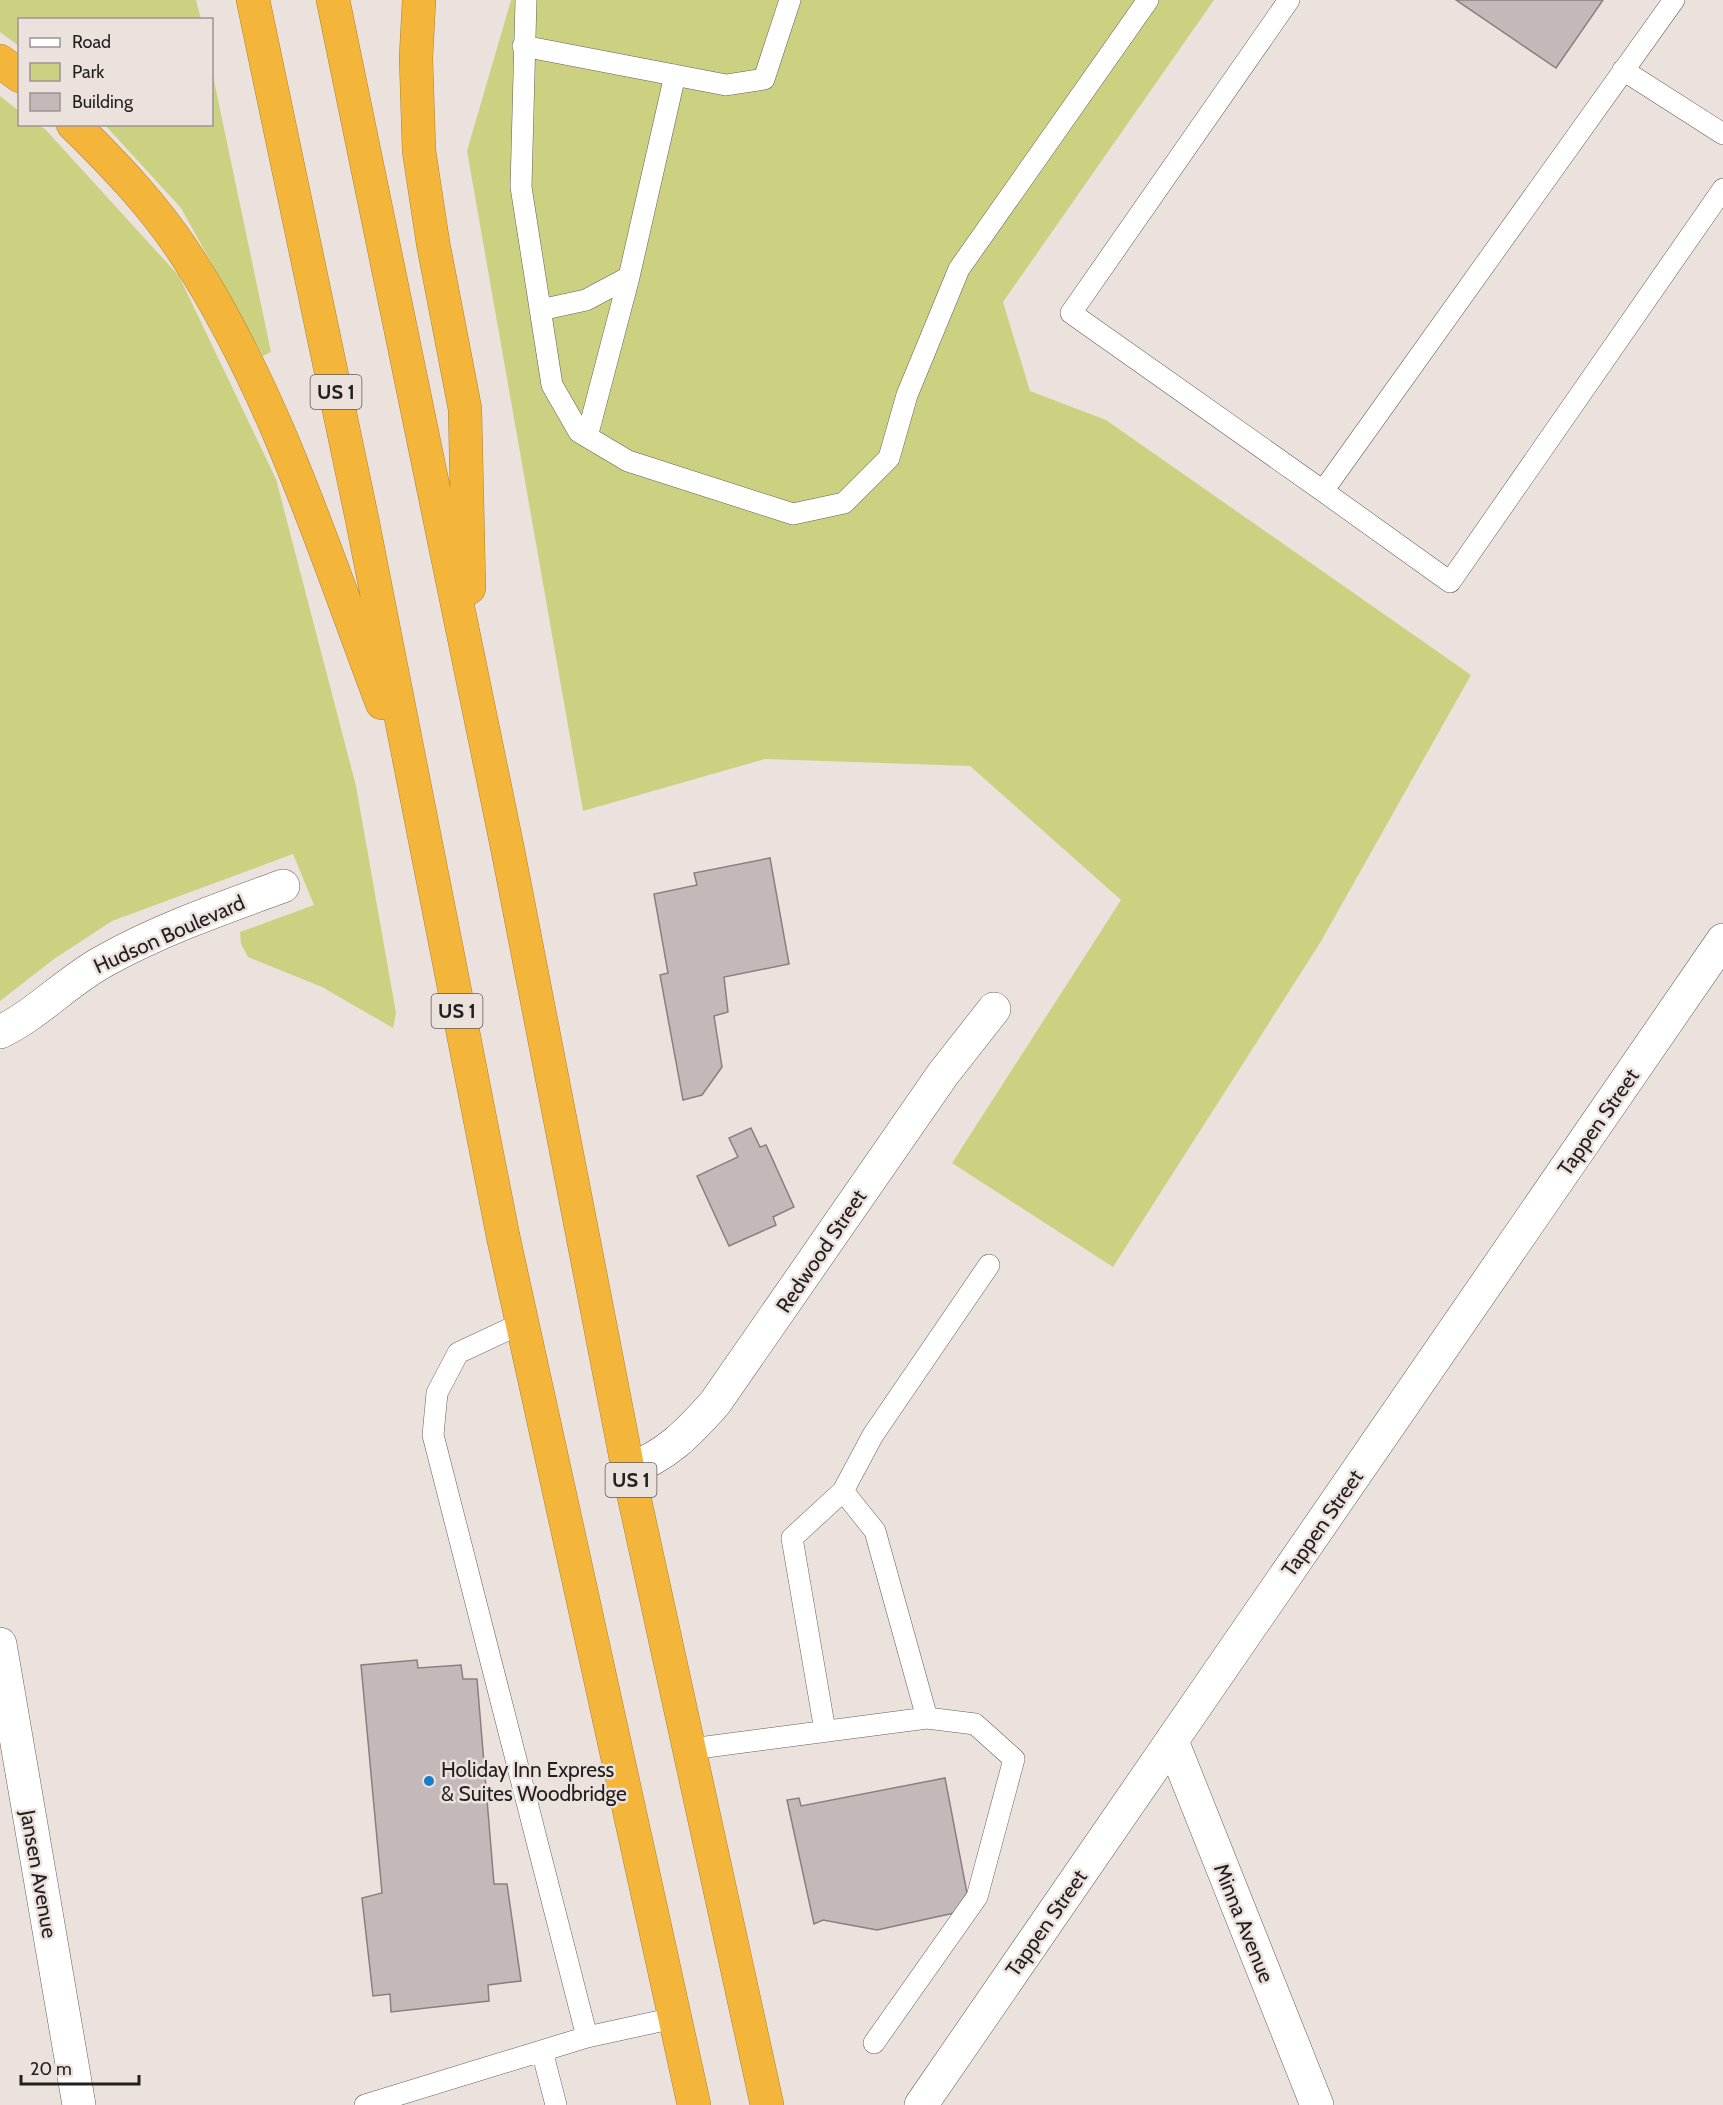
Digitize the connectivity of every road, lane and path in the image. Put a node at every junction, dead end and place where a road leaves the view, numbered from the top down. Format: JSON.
{"nodes":[{"id":1,"x":253,"y":0,"type":"edge"},
{"id":2,"x":333,"y":0,"type":"edge"},
{"id":3,"x":418,"y":0,"type":"edge"},
{"id":4,"x":526,"y":0,"type":"edge"},
{"id":5,"x":790,"y":0,"type":"edge"},
{"id":6,"x":1148,"y":0,"type":"edge"},
{"id":7,"x":1289,"y":0,"type":"edge"},
{"id":8,"x":1674,"y":0,"type":"edge"},
{"id":9,"x":523,"y":46,"type":"junction"},
{"id":10,"x":0,"y":61,"type":"edge"},
{"id":11,"x":1623,"y":70,"type":"junction"},
{"id":12,"x":18,"y":74,"type":"edge"},
{"id":13,"x":675,"y":75,"type":"junction"},
{"id":14,"x":75,"y":126,"type":"edge"},
{"id":15,"x":1723,"y":134,"type":"edge"},
{"id":16,"x":1723,"y":189,"type":"edge"},
{"id":17,"x":629,"y":277,"type":"junction"},
{"id":18,"x":540,"y":310,"type":"junction"},
{"id":19,"x":587,"y":437,"type":"junction"},
{"id":20,"x":1323,"y":491,"type":"junction"},
{"id":21,"x":471,"y":674,"type":"junction"},
{"id":22,"x":413,"y":786,"type":"junction"},
{"id":23,"x":283,"y":886,"type":"dead end"},
{"id":24,"x":1723,"y":940,"type":"edge"},
{"id":25,"x":993,"y":1009,"type":"dead end"},
{"id":26,"x":0,"y":1032,"type":"edge"},
{"id":27,"x":989,"y":1265,"type":"dead end"},
{"id":28,"x":522,"y":1323,"type":"junction"},
{"id":29,"x":628,"y":1469,"type":"junction"},
{"id":30,"x":843,"y":1491,"type":"junction"},
{"id":31,"x":0,"y":1644,"type":"edge"},
{"id":32,"x":927,"y":1718,"type":"junction"},
{"id":33,"x":825,"y":1731,"type":"junction"},
{"id":34,"x":1172,"y":1741,"type":"junction"},
{"id":35,"x":691,"y":1749,"type":"junction"},
{"id":36,"x":674,"y":2018,"type":"junction"},
{"id":37,"x":587,"y":2037,"type":"junction"},
{"id":38,"x":874,"y":2043,"type":"dead end"},
{"id":39,"x":542,"y":2051,"type":"junction"},
{"id":40,"x":79,"y":2105,"type":"edge"},
{"id":41,"x":365,"y":2105,"type":"edge"},
{"id":42,"x":556,"y":2105,"type":"edge"},
{"id":43,"x":694,"y":2105,"type":"edge"},
{"id":44,"x":767,"y":2105,"type":"edge"},
{"id":45,"x":921,"y":2105,"type":"edge"},
{"id":46,"x":1317,"y":2105,"type":"edge"}],
"edges":[{"from":1,"to":22,"type":"highway","number":"US 1"},
{"from":2,"to":21,"type":"highway","number":"US 1"},
{"from":3,"to":21,"type":"highway"},
{"from":4,"to":9,"type":"lane"},
{"from":5,"to":13,"type":"lane"},
{"from":6,"to":19,"type":"lane"},
{"from":7,"to":20,"type":"lane"},
{"from":8,"to":11,"type":"lane"},
{"from":9,"to":13,"type":"lane"},
{"from":9,"to":18,"type":"lane"},
{"from":10,"to":12,"type":"highway"},
{"from":11,"to":15,"type":"lane"},
{"from":11,"to":20,"type":"lane"},
{"from":13,"to":17,"type":"lane"},
{"from":14,"to":22,"type":"highway"},
{"from":16,"to":20,"type":"lane"},
{"from":17,"to":18,"type":"lane"},
{"from":17,"to":19,"type":"lane"},
{"from":18,"to":19,"type":"lane"},
{"from":21,"to":29,"type":"highway","number":"US 1"},
{"from":22,"to":28,"type":"highway","number":"US 1"},
{"from":23,"to":26,"type":"street","name":"Hudson Boulevard"},
{"from":24,"to":34,"type":"street","name":"Tappen Street"},
{"from":25,"to":29,"type":"street","name":"Redwood Street"},
{"from":27,"to":30,"type":"lane"},
{"from":28,"to":36,"type":"highway","number":"US 1"},
{"from":28,"to":37,"type":"lane"},
{"from":29,"to":35,"type":"highway","number":"US 1"},
{"from":30,"to":32,"type":"lane"},
{"from":30,"to":33,"type":"lane"},
{"from":31,"to":40,"type":"street","name":"Jansen Avenue"},
{"from":32,"to":33,"type":"lane"},
{"from":32,"to":38,"type":"lane"},
{"from":33,"to":35,"type":"lane"},
{"from":34,"to":45,"type":"street","name":"Tappen Street"},
{"from":34,"to":46,"type":"street","name":"Minna Avenue"},
{"from":35,"to":44,"type":"highway","number":"US 1"},
{"from":36,"to":37,"type":"lane"},
{"from":36,"to":43,"type":"highway","number":"US 1"},
{"from":37,"to":39,"type":"lane"},
{"from":39,"to":41,"type":"lane"},
{"from":39,"to":42,"type":"lane"}]}
